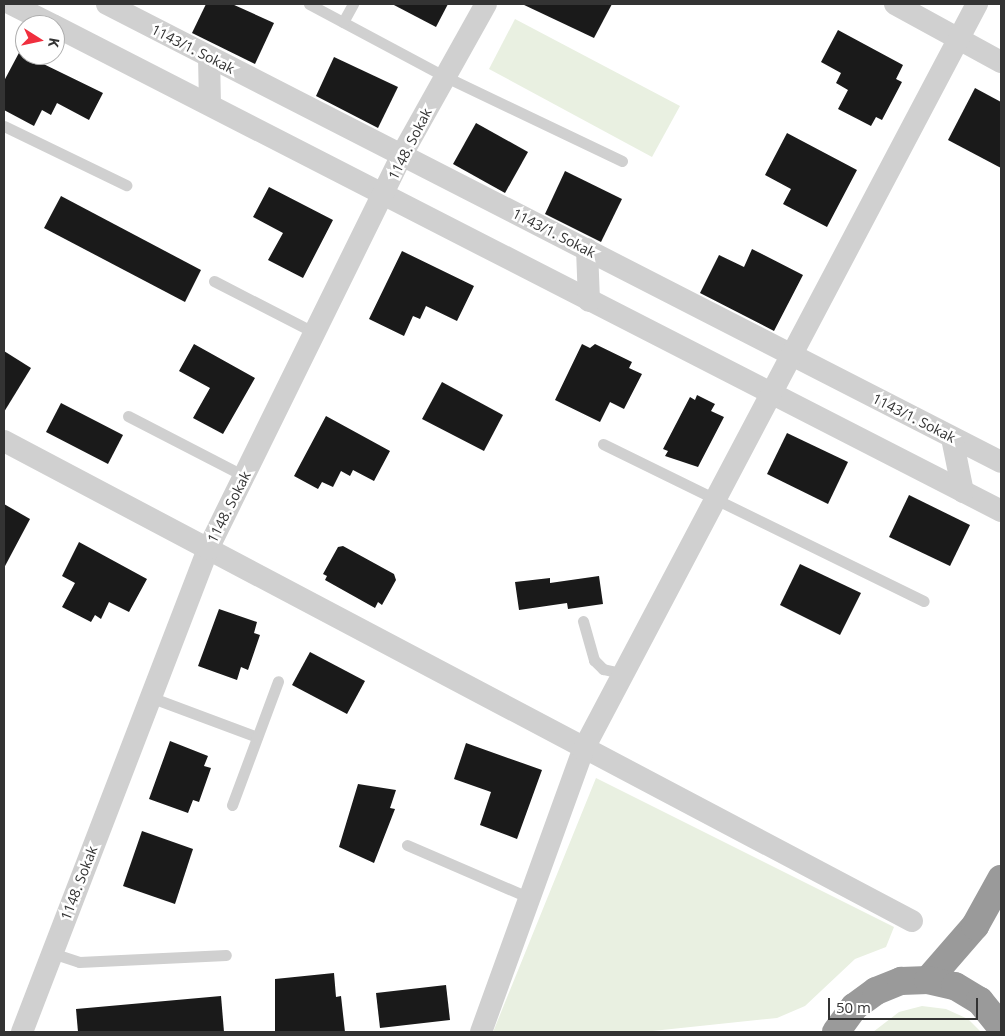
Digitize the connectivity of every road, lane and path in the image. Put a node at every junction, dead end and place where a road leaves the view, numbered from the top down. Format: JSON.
{"nodes":[{"id":1,"x":11,"y":4,"type":"edge"},
{"id":2,"x":107,"y":4,"type":"edge"},
{"id":3,"x":309,"y":4,"type":"edge"},
{"id":4,"x":353,"y":4,"type":"edge"},
{"id":5,"x":486,"y":4,"type":"edge"},
{"id":6,"x":895,"y":4,"type":"edge"},
{"id":7,"x":977,"y":4,"type":"edge"},
{"id":8,"x":32,"y":15,"type":"edge"},
{"id":9,"x":4,"y":16,"type":"edge"},
{"id":10,"x":343,"y":22,"type":"junction"},
{"id":11,"x":65,"y":32,"type":"edge"},
{"id":12,"x":957,"y":40,"type":"junction"},
{"id":13,"x":208,"y":57,"type":"junction"},
{"id":14,"x":1001,"y":62,"type":"edge"},
{"id":15,"x":446,"y":77,"type":"junction"},
{"id":16,"x":210,"y":104,"type":"junction"},
{"id":17,"x":4,"y":126,"type":"edge"},
{"id":18,"x":401,"y":156,"type":"junction"},
{"id":19,"x":622,"y":160,"type":"dead end"},
{"id":20,"x":126,"y":185,"type":"dead end"},
{"id":21,"x":384,"y":195,"type":"junction"},
{"id":22,"x":587,"y":249,"type":"junction"},
{"id":23,"x":214,"y":281,"type":"dead end"},
{"id":24,"x":589,"y":301,"type":"junction"},
{"id":25,"x":316,"y":333,"type":"junction"},
{"id":26,"x":794,"y":356,"type":"junction"},
{"id":27,"x":771,"y":393,"type":"junction"},
{"id":28,"x":128,"y":416,"type":"dead end"},
{"id":29,"x":952,"y":438,"type":"junction"},
{"id":30,"x":4,"y":441,"type":"edge"},
{"id":31,"x":603,"y":444,"type":"dead end"},
{"id":32,"x":1001,"y":462,"type":"edge"},
{"id":33,"x":244,"y":476,"type":"junction"},
{"id":34,"x":963,"y":492,"type":"junction"},
{"id":35,"x":716,"y":499,"type":"junction"},
{"id":36,"x":1001,"y":511,"type":"edge"},
{"id":37,"x":208,"y":549,"type":"junction"},
{"id":38,"x":924,"y":601,"type":"dead end"},
{"id":39,"x":584,"y":621,"type":"dead end"},
{"id":40,"x":625,"y":674,"type":"junction"},
{"id":41,"x":278,"y":681,"type":"dead end"},
{"id":42,"x":150,"y":697,"type":"junction"},
{"id":43,"x":257,"y":737,"type":"junction"},
{"id":44,"x":583,"y":750,"type":"junction"},
{"id":45,"x":232,"y":805,"type":"dead end"},
{"id":46,"x":407,"y":845,"type":"dead end"},
{"id":47,"x":1001,"y":879,"type":"edge"},
{"id":48,"x":530,"y":898,"type":"junction"},
{"id":49,"x":912,"y":921,"type":"dead end"},
{"id":50,"x":52,"y":953,"type":"junction"},
{"id":51,"x":226,"y":955,"type":"dead end"},
{"id":52,"x":928,"y":980,"type":"junction"},
{"id":53,"x":1001,"y":1027,"type":"edge"},
{"id":54,"x":833,"y":1031,"type":"edge"},
{"id":55,"x":22,"y":1032,"type":"edge"},
{"id":56,"x":481,"y":1032,"type":"edge"}],
"edges":[{"from":1,"to":8,"type":"street"},
{"from":1,"to":9,"type":"street"},
{"from":2,"to":13,"type":"street","name":"1143/1. Sokak"},
{"from":3,"to":10,"type":"lane"},
{"from":4,"to":10,"type":"lane"},
{"from":5,"to":15,"type":"street","name":"1148. Sokak"},
{"from":6,"to":12,"type":"street"},
{"from":7,"to":12,"type":"street"},
{"from":10,"to":15,"type":"lane"},
{"from":11,"to":16,"type":"street"},
{"from":12,"to":14,"type":"street"},
{"from":12,"to":26,"type":"street"},
{"from":13,"to":16,"type":"street"},
{"from":13,"to":18,"type":"street","name":"1143/1. Sokak"},
{"from":15,"to":18,"type":"street","name":"1148. Sokak"},
{"from":15,"to":19,"type":"lane"},
{"from":16,"to":21,"type":"street"},
{"from":17,"to":20,"type":"lane"},
{"from":18,"to":21,"type":"street","name":"1148. Sokak"},
{"from":18,"to":22,"type":"street","name":"1143/1. Sokak"},
{"from":21,"to":24,"type":"street"},
{"from":21,"to":25,"type":"street","name":"1148. Sokak"},
{"from":22,"to":24,"type":"street"},
{"from":22,"to":26,"type":"street","name":"1143/1. Sokak"},
{"from":23,"to":25,"type":"lane"},
{"from":24,"to":27,"type":"street"},
{"from":25,"to":33,"type":"street","name":"1148. Sokak"},
{"from":26,"to":27,"type":"street"},
{"from":26,"to":29,"type":"street","name":"1143/1. Sokak"},
{"from":27,"to":34,"type":"street"},
{"from":27,"to":35,"type":"street"},
{"from":28,"to":33,"type":"lane"},
{"from":29,"to":32,"type":"street","name":"1143/1. Sokak"},
{"from":29,"to":34,"type":"street"},
{"from":30,"to":37,"type":"street"},
{"from":31,"to":35,"type":"lane"},
{"from":33,"to":37,"type":"street","name":"1148. Sokak"},
{"from":34,"to":36,"type":"street"},
{"from":35,"to":38,"type":"lane"},
{"from":35,"to":40,"type":"street"},
{"from":37,"to":42,"type":"street","name":"1148. Sokak"},
{"from":37,"to":44,"type":"street"},
{"from":39,"to":40,"type":"lane"},
{"from":40,"to":44,"type":"street"},
{"from":41,"to":43,"type":"lane"},
{"from":42,"to":43,"type":"lane"},
{"from":42,"to":50,"type":"street","name":"1148. Sokak"},
{"from":43,"to":45,"type":"lane"},
{"from":44,"to":48,"type":"street"},
{"from":44,"to":49,"type":"street"},
{"from":46,"to":48,"type":"lane"},
{"from":47,"to":52,"type":"highway"},
{"from":48,"to":56,"type":"street"},
{"from":50,"to":51,"type":"lane"},
{"from":50,"to":55,"type":"street","name":"1148. Sokak"},
{"from":52,"to":53,"type":"highway"},
{"from":52,"to":54,"type":"highway"}]}
